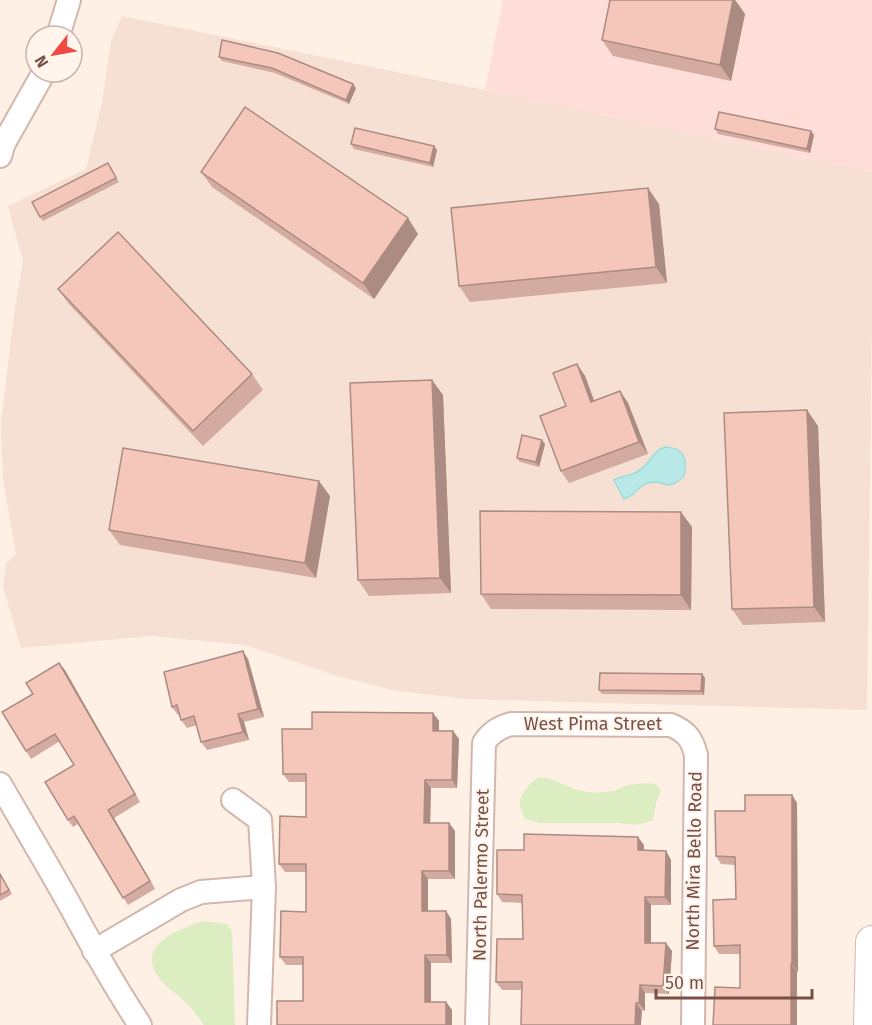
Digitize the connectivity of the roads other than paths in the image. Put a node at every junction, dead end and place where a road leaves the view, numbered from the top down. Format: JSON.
{"nodes":[{"id":1,"x":69,"y":0,"type":"edge"},
{"id":2,"x":62,"y":24,"type":"edge"},
{"id":3,"x":37,"y":84,"type":"edge"},
{"id":4,"x":0,"y":156,"type":"edge"},
{"id":5,"x":497,"y":730,"type":"joint"},
{"id":6,"x":688,"y":735,"type":"joint"},
{"id":7,"x":0,"y":784,"type":"edge"},
{"id":8,"x":232,"y":800,"type":"dead end"},
{"id":9,"x":264,"y":887,"type":"junction"},
{"id":10,"x":872,"y":942,"type":"edge"},
{"id":11,"x":94,"y":951,"type":"junction"},
{"id":12,"x":140,"y":1025,"type":"edge"},
{"id":13,"x":259,"y":1025,"type":"edge"},
{"id":14,"x":477,"y":1025,"type":"edge"},
{"id":15,"x":693,"y":1025,"type":"edge"},
{"id":16,"x":870,"y":1025,"type":"edge"}],
"edges":[{"from":1,"to":2,"type":"street"},
{"from":3,"to":4,"type":"street"},
{"from":5,"to":6,"type":"street","name":"West Pima Street"},
{"from":5,"to":14,"type":"street","name":"North Palermo Street"},
{"from":6,"to":15,"type":"street","name":"North Mira Bello Road"},
{"from":7,"to":11,"type":"street"},
{"from":8,"to":9,"type":"street"},
{"from":9,"to":11,"type":"street"},
{"from":9,"to":13,"type":"street"},
{"from":10,"to":16,"type":"street"},
{"from":11,"to":12,"type":"street"}]}
